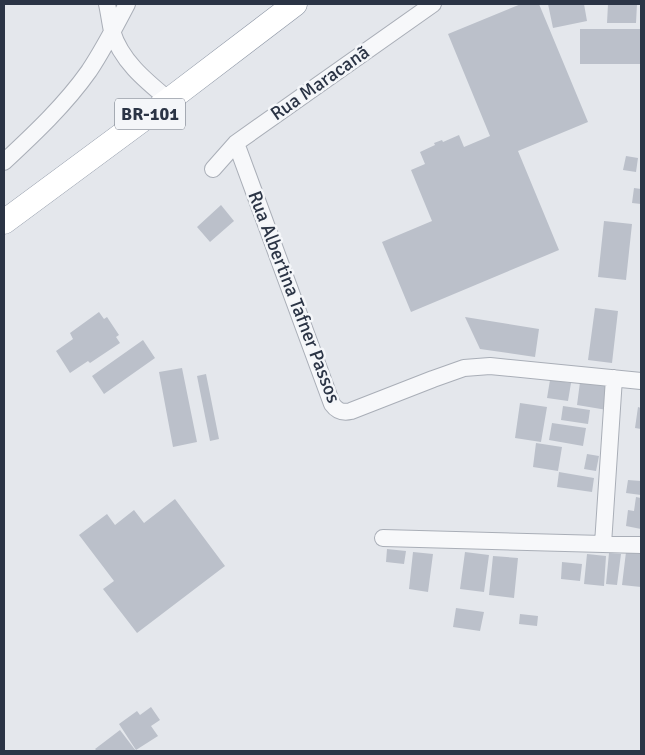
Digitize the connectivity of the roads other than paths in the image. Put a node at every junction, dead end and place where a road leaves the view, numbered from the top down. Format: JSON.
{"nodes":[{"id":1,"x":107,"y":4,"type":"edge"},
{"id":2,"x":127,"y":4,"type":"edge"},
{"id":3,"x":295,"y":4,"type":"edge"},
{"id":4,"x":433,"y":4,"type":"edge"},
{"id":5,"x":113,"y":32,"type":"junction"},
{"id":6,"x":169,"y":100,"type":"junction"},
{"id":7,"x":236,"y":143,"type":"junction"},
{"id":8,"x":4,"y":162,"type":"edge"},
{"id":9,"x":213,"y":169,"type":"dead end"},
{"id":10,"x":4,"y":222,"type":"edge"},
{"id":11,"x":614,"y":378,"type":"junction"},
{"id":12,"x":641,"y":381,"type":"edge"},
{"id":13,"x":383,"y":538,"type":"dead end"},
{"id":14,"x":603,"y":544,"type":"junction"},
{"id":15,"x":641,"y":545,"type":"edge"}],
"edges":[{"from":1,"to":5,"type":"street"},
{"from":2,"to":5,"type":"street"},
{"from":3,"to":6,"type":"highway","number":"BR-101"},
{"from":4,"to":7,"type":"street","name":"Rua Maracanã"},
{"from":5,"to":6,"type":"street"},
{"from":5,"to":8,"type":"street"},
{"from":6,"to":10,"type":"highway","number":"BR-101"},
{"from":7,"to":9,"type":"street","name":"Rua Maracanã"},
{"from":7,"to":11,"type":"street","name":"Rua Albertina Tafner Passos"},
{"from":11,"to":12,"type":"street","name":"Rua Albertina Tafner Passos"},
{"from":11,"to":14,"type":"street"},
{"from":13,"to":14,"type":"street"},
{"from":14,"to":15,"type":"street"}]}
